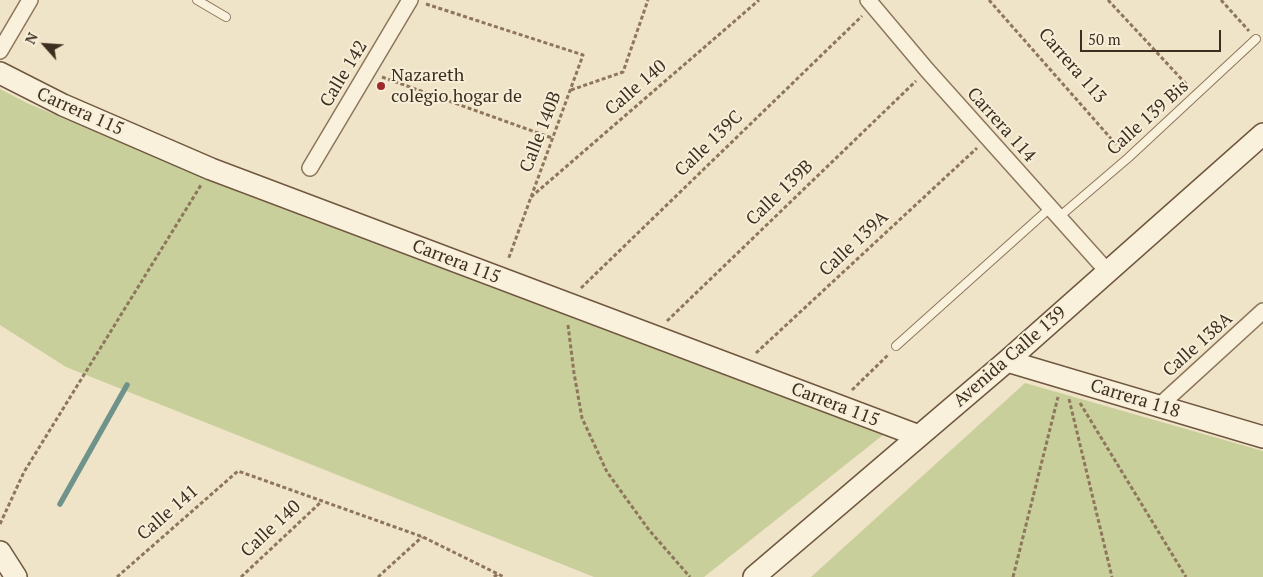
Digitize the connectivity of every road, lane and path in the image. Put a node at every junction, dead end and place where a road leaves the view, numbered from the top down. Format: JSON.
{"nodes":[{"id":1,"x":30,"y":0,"type":"edge"},
{"id":2,"x":196,"y":0,"type":"edge"},
{"id":3,"x":648,"y":0,"type":"edge"},
{"id":4,"x":759,"y":0,"type":"edge"},
{"id":5,"x":989,"y":0,"type":"edge"},
{"id":6,"x":1108,"y":0,"type":"edge"},
{"id":7,"x":1221,"y":0,"type":"edge"},
{"id":8,"x":416,"y":2,"type":"edge"},
{"id":9,"x":871,"y":3,"type":"edge"},
{"id":10,"x":226,"y":17,"type":"dead end"},
{"id":11,"x":1256,"y":39,"type":"joint"},
{"id":12,"x":0,"y":51,"type":"edge"},
{"id":13,"x":927,"y":70,"type":"junction"},
{"id":14,"x":367,"y":71,"type":"junction"},
{"id":15,"x":0,"y":73,"type":"edge"},
{"id":16,"x":570,"y":90,"type":"junction"},
{"id":17,"x":1196,"y":94,"type":"junction"},
{"id":18,"x":552,"y":138,"type":"junction"},
{"id":19,"x":988,"y":138,"type":"junction"},
{"id":20,"x":1260,"y":143,"type":"edge"},
{"id":21,"x":1128,"y":158,"type":"junction"},
{"id":22,"x":310,"y":168,"type":"dead end"},
{"id":23,"x":211,"y":169,"type":"junction"},
{"id":24,"x":531,"y":198,"type":"junction"},
{"id":25,"x":1054,"y":213,"type":"junction"},
{"id":26,"x":1108,"y":272,"type":"junction"},
{"id":27,"x":501,"y":279,"type":"junction"},
{"id":28,"x":565,"y":303,"type":"junction"},
{"id":29,"x":1263,"y":311,"type":"edge"},
{"id":30,"x":652,"y":336,"type":"junction"},
{"id":31,"x":896,"y":346,"type":"joint"},
{"id":32,"x":1007,"y":361,"type":"junction"},
{"id":33,"x":739,"y":369,"type":"junction"},
{"id":34,"x":1064,"y":377,"type":"junction"},
{"id":35,"x":836,"y":406,"type":"junction"},
{"id":36,"x":1158,"y":407,"type":"junction"},
{"id":37,"x":919,"y":436,"type":"junction"},
{"id":38,"x":1263,"y":437,"type":"edge"},
{"id":39,"x":321,"y":502,"type":"junction"},
{"id":40,"x":0,"y":524,"type":"edge"},
{"id":41,"x":423,"y":537,"type":"junction"},
{"id":42,"x":0,"y":552,"type":"edge"},
{"id":43,"x":499,"y":573,"type":"junction"},
{"id":44,"x":16,"y":577,"type":"edge"},
{"id":45,"x":117,"y":577,"type":"edge"},
{"id":46,"x":241,"y":577,"type":"edge"},
{"id":47,"x":378,"y":577,"type":"edge"},
{"id":48,"x":494,"y":577,"type":"edge"},
{"id":49,"x":504,"y":577,"type":"edge"},
{"id":50,"x":690,"y":577,"type":"edge"},
{"id":51,"x":754,"y":577,"type":"edge"},
{"id":52,"x":1013,"y":577,"type":"edge"},
{"id":53,"x":1112,"y":577,"type":"edge"},
{"id":54,"x":1186,"y":577,"type":"edge"}],
"edges":[{"from":1,"to":12,"type":"street"},
{"from":2,"to":10,"type":"lane"},
{"from":3,"to":16,"type":"path","name":"Calle 140B"},
{"from":4,"to":24,"type":"path","name":"Calle 140"},
{"from":5,"to":21,"type":"path","name":"Carrera 113"},
{"from":6,"to":17,"type":"path"},
{"from":7,"to":11,"type":"path"},
{"from":8,"to":14,"type":"street","name":"Calle 142"},
{"from":8,"to":16,"type":"path"},
{"from":9,"to":13,"type":"street","name":"Carrera 114"},
{"from":9,"to":28,"type":"path","name":"Calle 139C"},
{"from":11,"to":17,"type":"lane","name":"Calle 139 Bis"},
{"from":13,"to":19,"type":"street","name":"Carrera 114"},
{"from":13,"to":30,"type":"path","name":"Calle 139B"},
{"from":14,"to":18,"type":"path"},
{"from":14,"to":22,"type":"street","name":"Calle 142"},
{"from":15,"to":23,"type":"street","name":"Carrera 115"},
{"from":16,"to":18,"type":"path","name":"Calle 140B"},
{"from":17,"to":21,"type":"lane","name":"Calle 139 Bis"},
{"from":18,"to":24,"type":"path","name":"Calle 140B"},
{"from":19,"to":25,"type":"street","name":"Carrera 114"},
{"from":19,"to":33,"type":"path","name":"Calle 139A"},
{"from":20,"to":26,"type":"street","name":"Avenida Calle 139"},
{"from":21,"to":25,"type":"lane","name":"Calle 139 Bis"},
{"from":23,"to":27,"type":"street","name":"Carrera 115"},
{"from":23,"to":40,"type":"path"},
{"from":24,"to":27,"type":"path","name":"Calle 140B"},
{"from":25,"to":26,"type":"street","name":"Carrera 114"},
{"from":25,"to":31,"type":"lane","name":"Calle 139 Bis"},
{"from":26,"to":32,"type":"street","name":"Avenida Calle 139"},
{"from":27,"to":28,"type":"street","name":"Carrera 115"},
{"from":28,"to":30,"type":"street","name":"Carrera 115"},
{"from":28,"to":50,"type":"path"},
{"from":29,"to":36,"type":"street","name":"Calle 138A"},
{"from":30,"to":33,"type":"street","name":"Carrera 115"},
{"from":31,"to":35,"type":"path"},
{"from":32,"to":34,"type":"street","name":"Carrera 118"},
{"from":32,"to":37,"type":"street","name":"Avenida Calle 139"},
{"from":33,"to":35,"type":"street","name":"Carrera 115"},
{"from":34,"to":36,"type":"street","name":"Carrera 118"},
{"from":34,"to":52,"type":"path"},
{"from":34,"to":53,"type":"path"},
{"from":34,"to":54,"type":"path"},
{"from":35,"to":37,"type":"street","name":"Carrera 115"},
{"from":36,"to":38,"type":"street","name":"Carrera 118"},
{"from":37,"to":51,"type":"street","name":"Avenida Calle 139"},
{"from":39,"to":41,"type":"path"},
{"from":39,"to":45,"type":"path","name":"Calle 141"},
{"from":39,"to":46,"type":"path","name":"Calle 140"},
{"from":41,"to":43,"type":"path"},
{"from":41,"to":47,"type":"path"},
{"from":42,"to":44,"type":"street"},
{"from":43,"to":48,"type":"path"},
{"from":43,"to":49,"type":"path"}]}
